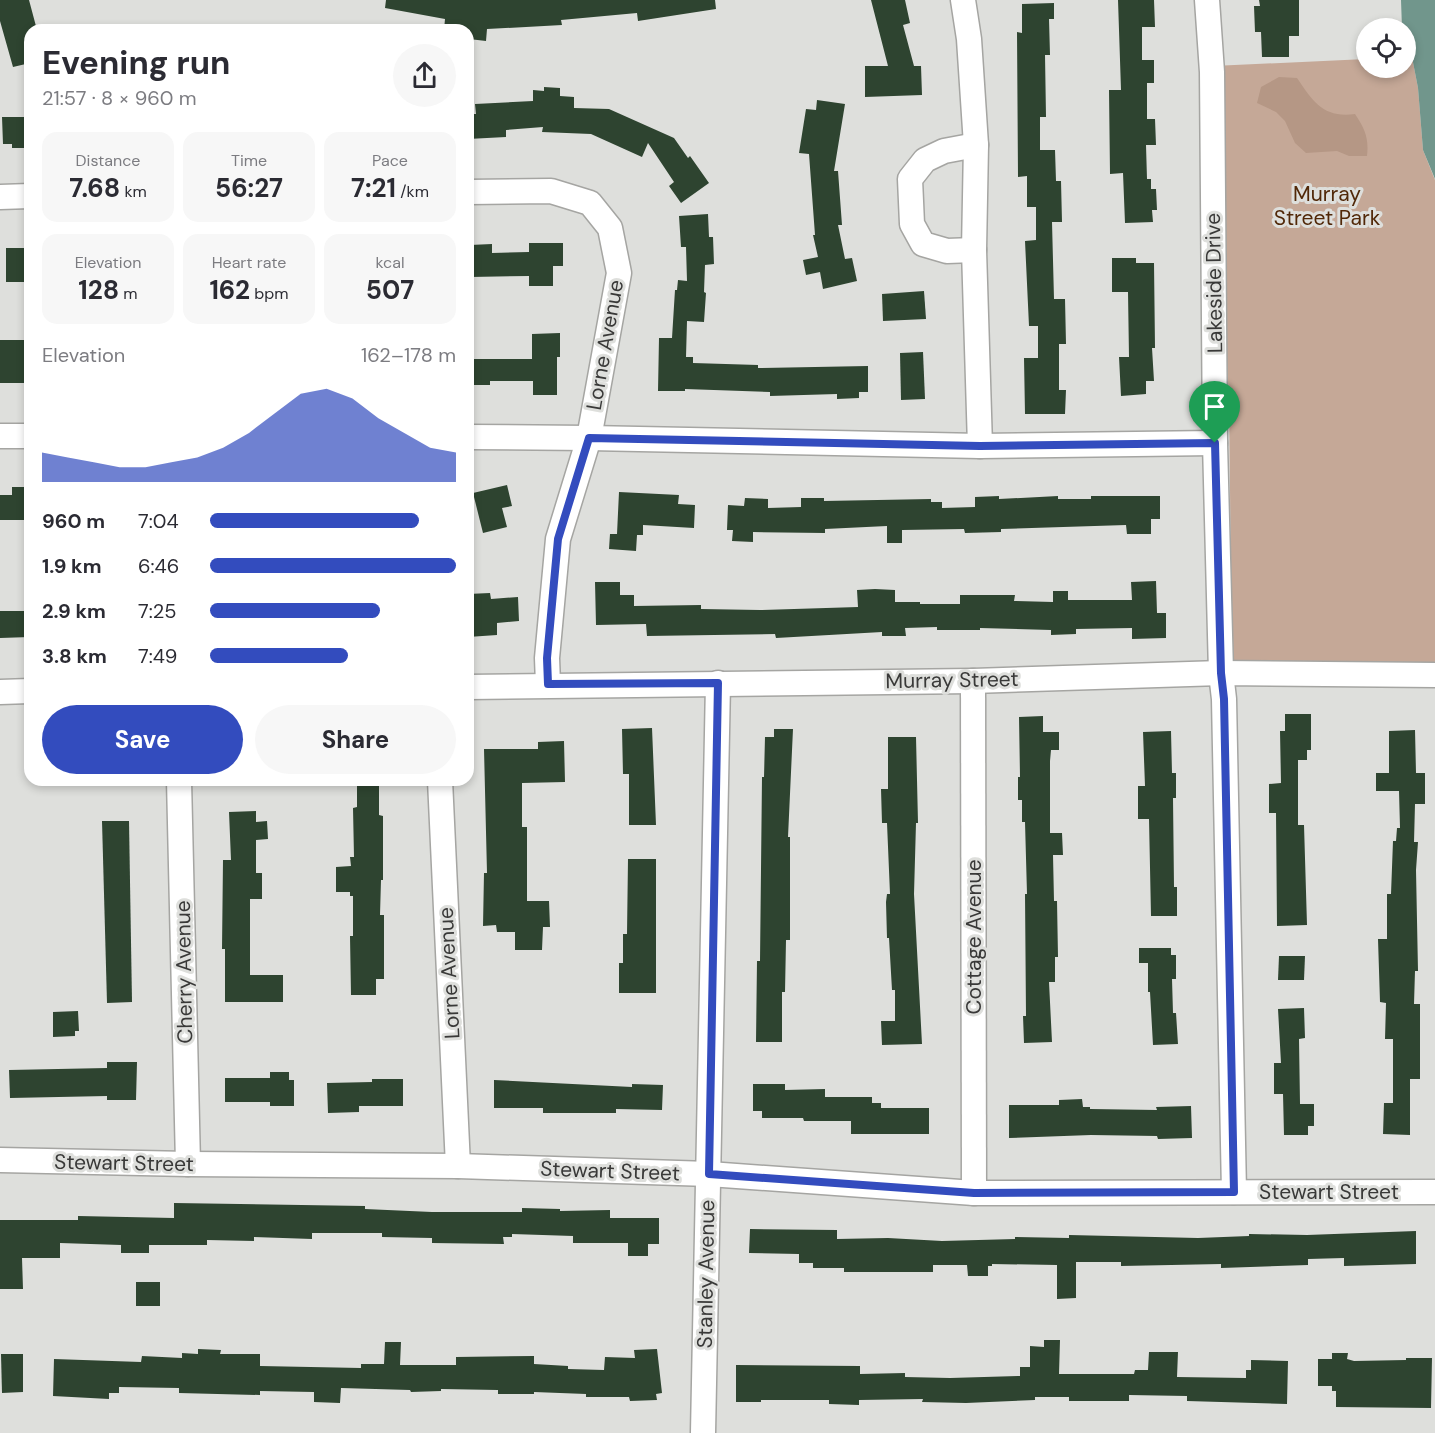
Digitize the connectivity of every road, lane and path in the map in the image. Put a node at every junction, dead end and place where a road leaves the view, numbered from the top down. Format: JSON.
{"nodes":[{"id":1,"x":963,"y":0,"type":"edge"},
{"id":2,"x":1207,"y":0,"type":"edge"},
{"id":3,"x":976,"y":145,"type":"junction"},
{"id":4,"x":474,"y":192,"type":"edge"},
{"id":5,"x":24,"y":196,"type":"edge"},
{"id":6,"x":0,"y":197,"type":"edge"},
{"id":7,"x":974,"y":250,"type":"junction"},
{"id":8,"x":0,"y":436,"type":"edge"},
{"id":9,"x":24,"y":436,"type":"edge"},
{"id":10,"x":474,"y":437,"type":"edge"},
{"id":11,"x":589,"y":438,"type":"junction"},
{"id":12,"x":1215,"y":443,"type":"junction"},
{"id":13,"x":980,"y":446,"type":"junction"},
{"id":14,"x":1221,"y":673,"type":"junction"},
{"id":15,"x":1435,"y":675,"type":"edge"},
{"id":16,"x":973,"y":681,"type":"junction"},
{"id":17,"x":718,"y":683,"type":"junction"},
{"id":18,"x":548,"y":684,"type":"junction"},
{"id":19,"x":474,"y":687,"type":"edge"},
{"id":20,"x":24,"y":691,"type":"edge"},
{"id":21,"x":0,"y":692,"type":"edge"},
{"id":22,"x":179,"y":786,"type":"edge"},
{"id":23,"x":440,"y":786,"type":"edge"},
{"id":24,"x":0,"y":1160,"type":"edge"},
{"id":25,"x":188,"y":1164,"type":"junction"},
{"id":26,"x":458,"y":1166,"type":"junction"},
{"id":27,"x":709,"y":1174,"type":"junction"},
{"id":28,"x":1234,"y":1192,"type":"junction"},
{"id":29,"x":1435,"y":1192,"type":"edge"},
{"id":30,"x":974,"y":1193,"type":"junction"},
{"id":31,"x":703,"y":1433,"type":"edge"}],
"edges":[{"from":1,"to":3,"type":"street"},
{"from":2,"to":12,"type":"street","name":"Lakeside Drive"},
{"from":3,"to":7,"type":"street"},
{"from":3,"to":7,"type":"street"},
{"from":4,"to":11,"type":"street","name":"Lorne Avenue"},
{"from":5,"to":6,"type":"street"},
{"from":7,"to":13,"type":"street"},
{"from":8,"to":9,"type":"street"},
{"from":10,"to":11,"type":"street"},
{"from":11,"to":13,"type":"street"},
{"from":11,"to":18,"type":"street","name":"Lorne Avenue"},
{"from":12,"to":13,"type":"street"},
{"from":12,"to":14,"type":"street","name":"Lakeside Drive"},
{"from":14,"to":15,"type":"street","name":"Murray Street"},
{"from":14,"to":16,"type":"street","name":"Murray Street"},
{"from":14,"to":28,"type":"street","name":"Lakeside Drive"},
{"from":16,"to":17,"type":"street","name":"Murray Street"},
{"from":16,"to":30,"type":"street","name":"Cottage Avenue"},
{"from":17,"to":18,"type":"street","name":"Murray Street"},
{"from":17,"to":27,"type":"street","name":"Stanley Avenue"},
{"from":18,"to":19,"type":"street","name":"Murray Street"},
{"from":20,"to":21,"type":"street"},
{"from":22,"to":25,"type":"street","name":"Cherry Avenue"},
{"from":23,"to":26,"type":"street","name":"Lorne Avenue"},
{"from":24,"to":25,"type":"street","name":"Stewart Street"},
{"from":25,"to":26,"type":"street","name":"Stewart Street"},
{"from":26,"to":27,"type":"street","name":"Stewart Street"},
{"from":27,"to":30,"type":"street","name":"Stewart Street"},
{"from":27,"to":31,"type":"street","name":"Stanley Avenue"},
{"from":28,"to":29,"type":"street","name":"Stewart Street"},
{"from":28,"to":30,"type":"street","name":"Stewart Street"}]}
